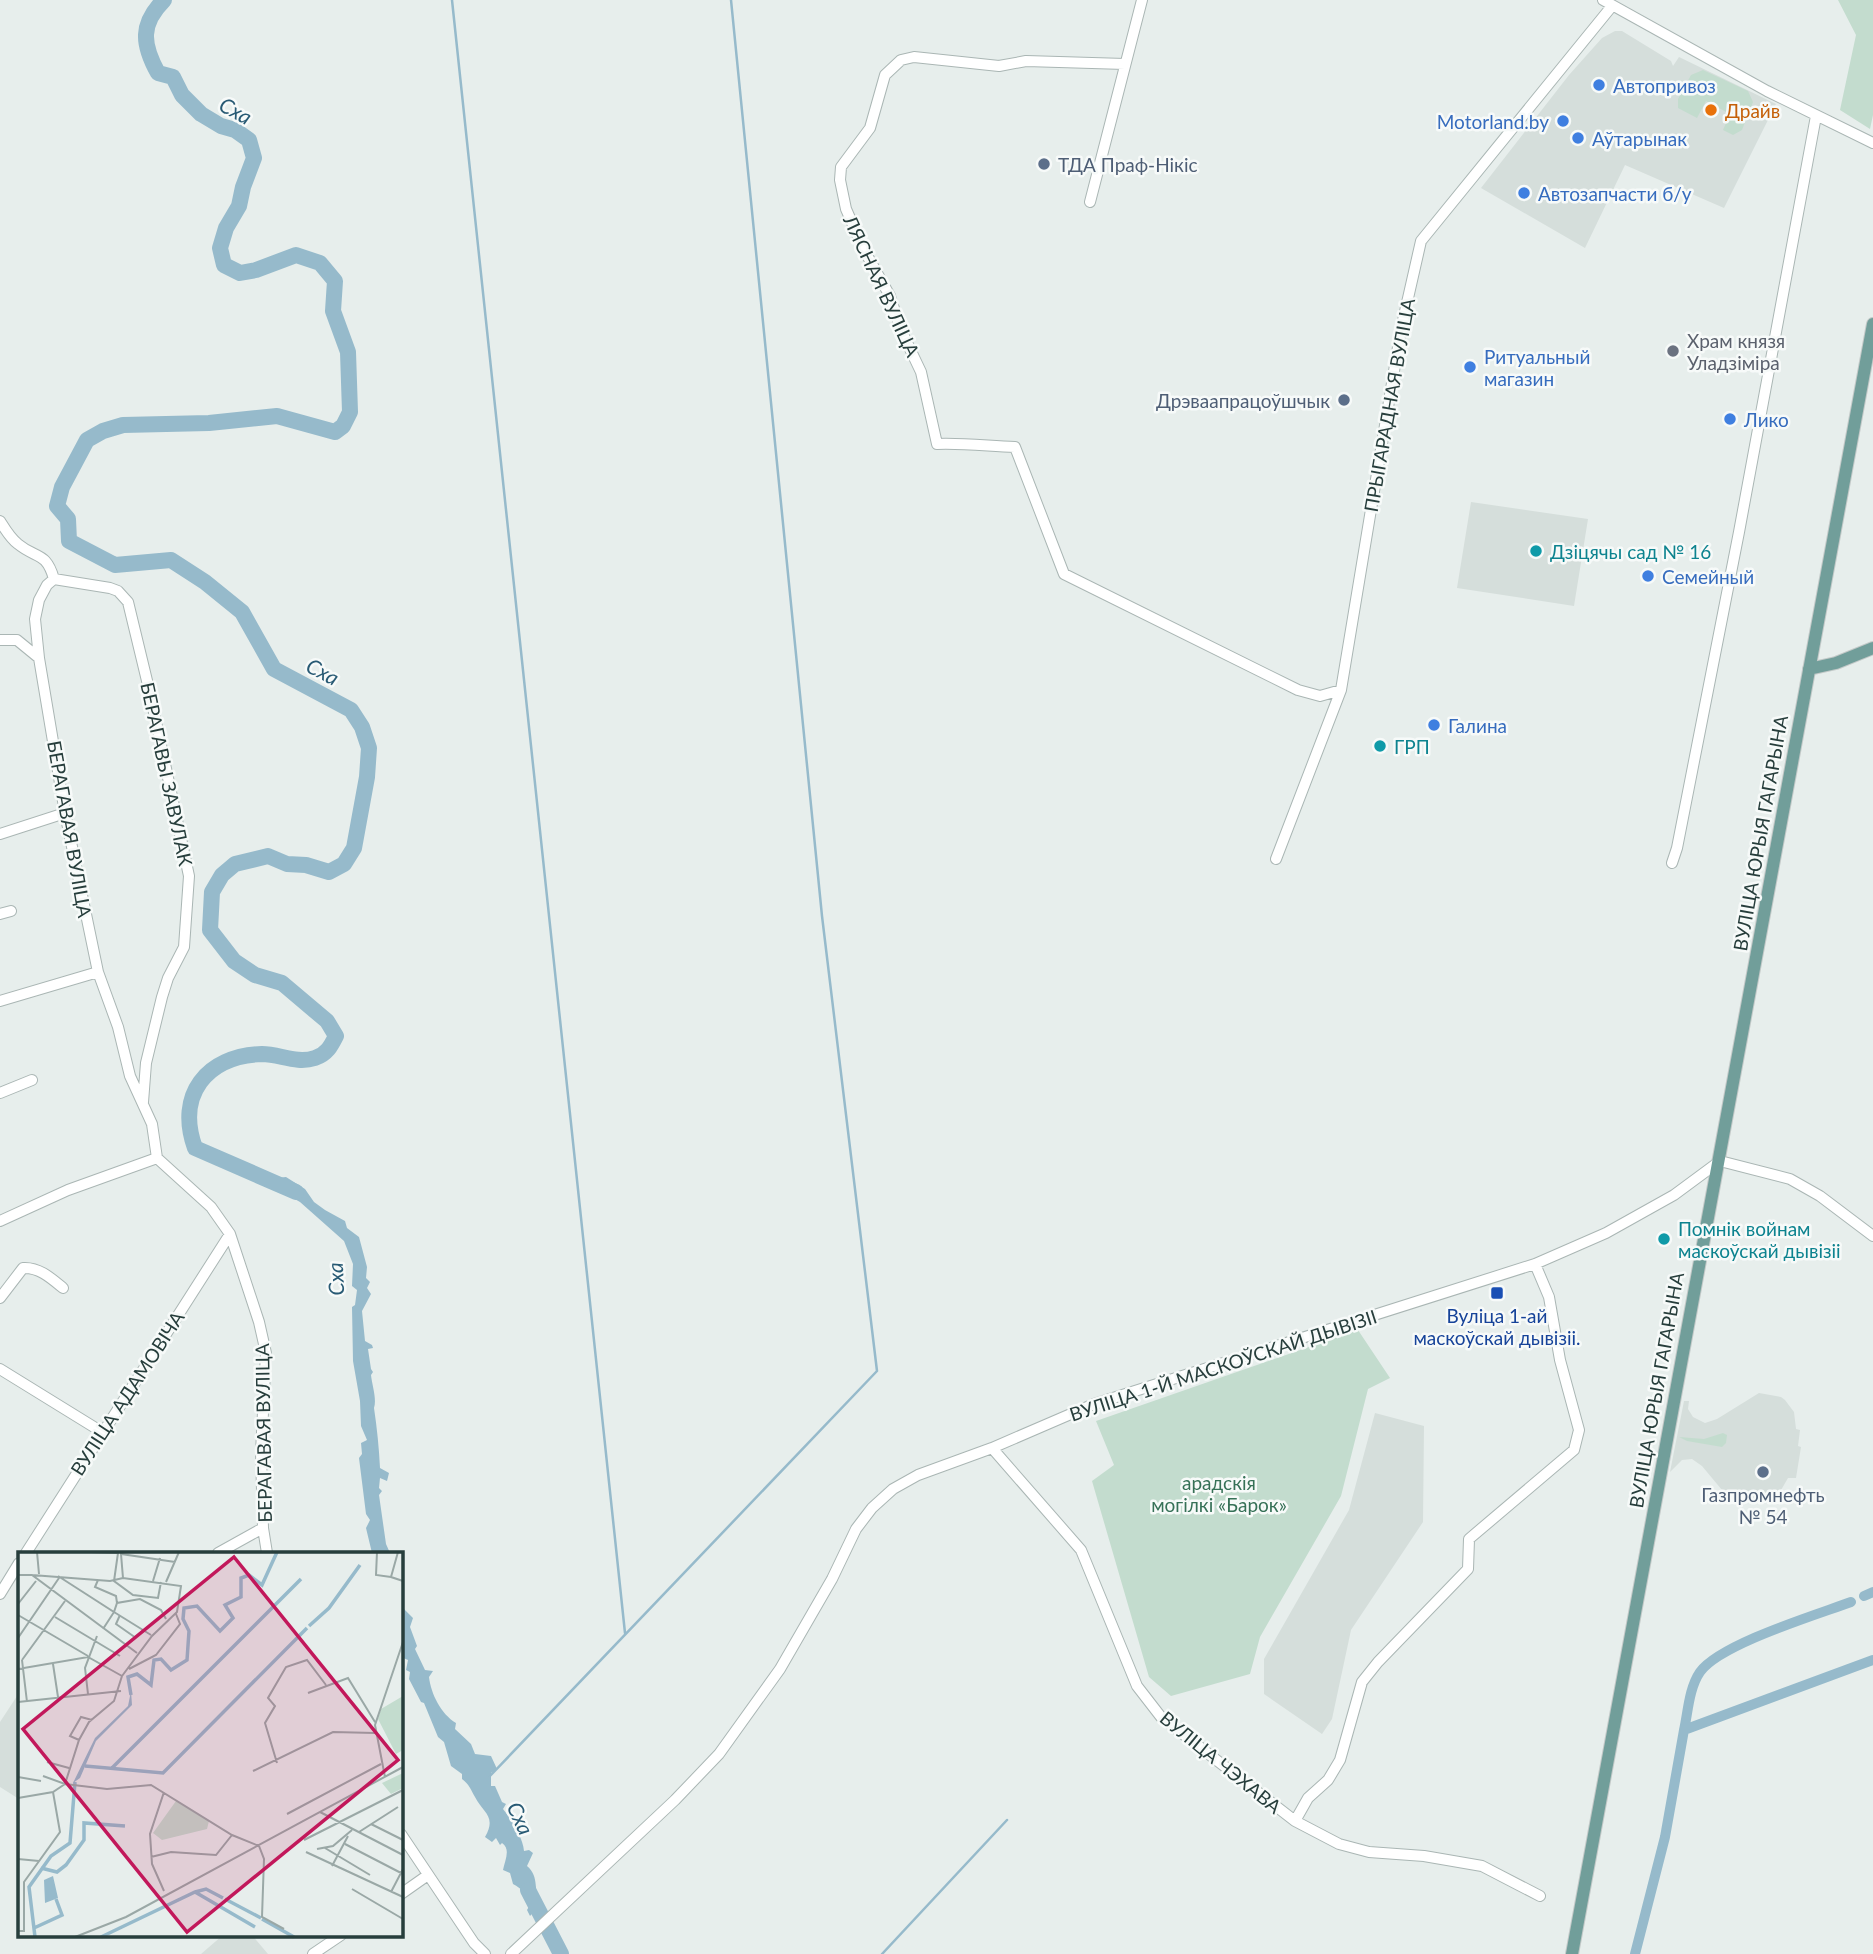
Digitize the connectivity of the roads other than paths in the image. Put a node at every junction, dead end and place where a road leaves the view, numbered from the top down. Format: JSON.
{"nodes":[{"id":1,"x":1142,"y":0,"type":"edge"},
{"id":2,"x":1608,"y":3,"type":"edge"},
{"id":3,"x":1125,"y":64,"type":"junction"},
{"id":4,"x":1816,"y":116,"type":"junction"},
{"id":5,"x":1873,"y":143,"type":"edge"},
{"id":6,"x":1090,"y":202,"type":"dead end"},
{"id":7,"x":1873,"y":324,"type":"edge"},
{"id":8,"x":0,"y":521,"type":"edge"},
{"id":9,"x":54,"y":579,"type":"junction"},
{"id":10,"x":0,"y":640,"type":"edge"},
{"id":11,"x":1873,"y":648,"type":"edge"},
{"id":12,"x":39,"y":658,"type":"junction"},
{"id":13,"x":1809,"y":668,"type":"junction"},
{"id":14,"x":1341,"y":690,"type":"junction"},
{"id":15,"x":65,"y":813,"type":"junction"},
{"id":16,"x":0,"y":834,"type":"edge"},
{"id":17,"x":1276,"y":859,"type":"dead end"},
{"id":18,"x":1672,"y":863,"type":"dead end"},
{"id":19,"x":97,"y":972,"type":"junction"},
{"id":20,"x":0,"y":1001,"type":"edge"},
{"id":21,"x":33,"y":1080,"type":"dead end"},
{"id":22,"x":0,"y":1093,"type":"edge"},
{"id":23,"x":143,"y":1105,"type":"junction"},
{"id":24,"x":157,"y":1158,"type":"junction"},
{"id":25,"x":1720,"y":1161,"type":"junction"},
{"id":26,"x":0,"y":1221,"type":"edge"},
{"id":27,"x":230,"y":1234,"type":"junction"},
{"id":28,"x":1873,"y":1236,"type":"edge"},
{"id":29,"x":1535,"y":1264,"type":"junction"},
{"id":30,"x":63,"y":1288,"type":"dead end"},
{"id":31,"x":0,"y":1298,"type":"edge"},
{"id":32,"x":0,"y":1369,"type":"edge"},
{"id":33,"x":102,"y":1432,"type":"junction"},
{"id":34,"x":992,"y":1448,"type":"junction"},
{"id":35,"x":263,"y":1528,"type":"junction"},
{"id":36,"x":27,"y":1552,"type":"edge"},
{"id":37,"x":220,"y":1552,"type":"edge"},
{"id":38,"x":267,"y":1552,"type":"edge"},
{"id":39,"x":18,"y":1565,"type":"edge"},
{"id":40,"x":0,"y":1594,"type":"edge"},
{"id":41,"x":1295,"y":1821,"type":"junction"},
{"id":42,"x":402,"y":1836,"type":"edge"},
{"id":43,"x":428,"y":1875,"type":"junction"},
{"id":44,"x":402,"y":1893,"type":"edge"},
{"id":45,"x":1540,"y":1896,"type":"dead end"},
{"id":46,"x":338,"y":1937,"type":"edge"},
{"id":47,"x":513,"y":1952,"type":"edge"},
{"id":48,"x":313,"y":1954,"type":"edge"},
{"id":49,"x":485,"y":1954,"type":"edge"},
{"id":50,"x":1572,"y":1954,"type":"edge"}],
"edges":[{"from":1,"to":3,"type":"street"},
{"from":2,"to":4,"type":"street"},
{"from":2,"to":14,"type":"street","name":"ПРЫГАРАДНАЯ ВУЛІЦА"},
{"from":3,"to":6,"type":"street"},
{"from":3,"to":14,"type":"street","name":"ЛЯСНАЯ ВУЛІЦА"},
{"from":4,"to":5,"type":"street"},
{"from":4,"to":18,"type":"street"},
{"from":7,"to":13,"type":"main road","name":"ВУЛІЦА ЮРЫЯ ГАГАРЫНА"},
{"from":8,"to":9,"type":"street"},
{"from":9,"to":12,"type":"street","name":"БЕРАГАВАЯ ВУЛІЦА"},
{"from":9,"to":23,"type":"street","name":"БЕРАГАВЫ ЗАВУЛАК"},
{"from":10,"to":12,"type":"street"},
{"from":11,"to":13,"type":"main road"},
{"from":12,"to":15,"type":"street","name":"БЕРАГАВАЯ ВУЛІЦА"},
{"from":13,"to":25,"type":"main road","name":"ВУЛІЦА ЮРЫЯ ГАГАРЫНА"},
{"from":14,"to":17,"type":"street","name":"ПРЫГАРАДНАЯ ВУЛІЦА"},
{"from":15,"to":16,"type":"street"},
{"from":15,"to":19,"type":"street","name":"БЕРАГАВАЯ ВУЛІЦА"},
{"from":19,"to":20,"type":"street"},
{"from":19,"to":23,"type":"street","name":"БЕРАГАВАЯ ВУЛІЦА"},
{"from":21,"to":22,"type":"street"},
{"from":23,"to":24,"type":"street","name":"БЕРАГАВАЯ ВУЛІЦА"},
{"from":24,"to":26,"type":"street"},
{"from":24,"to":27,"type":"street","name":"БЕРАГАВАЯ ВУЛІЦА"},
{"from":25,"to":28,"type":"street"},
{"from":25,"to":29,"type":"street","name":"ВУЛІЦА 1-Й МАСКОЎСКАЙ ДЫВІЗІІ"},
{"from":25,"to":50,"type":"main road","name":"ВУЛІЦА ЮРЫЯ ГАГАРЫНА"},
{"from":27,"to":33,"type":"street","name":"ВУЛІЦА АДАМОВІЧА"},
{"from":27,"to":35,"type":"street","name":"БЕРАГАВАЯ ВУЛІЦА"},
{"from":29,"to":34,"type":"street","name":"ВУЛІЦА 1-Й МАСКОЎСКАЙ ДЫВІЗІІ"},
{"from":29,"to":41,"type":"street"},
{"from":30,"to":31,"type":"street"},
{"from":32,"to":33,"type":"street"},
{"from":33,"to":36,"type":"street","name":"ВУЛІЦА АДАМОВІЧА"},
{"from":34,"to":41,"type":"street","name":"ВУЛІЦА ЧЭХАВА"},
{"from":34,"to":47,"type":"street","name":"ВУЛІЦА 1-Й МАСКОЎСКАЙ ДЫВІЗІІ"},
{"from":35,"to":37,"type":"street"},
{"from":35,"to":38,"type":"street","name":"БЕРАГАВАЯ ВУЛІЦА"},
{"from":39,"to":40,"type":"street"},
{"from":41,"to":45,"type":"street","name":"ВУЛІЦА ЧЭХАВА"},
{"from":42,"to":43,"type":"street"},
{"from":43,"to":44,"type":"street"},
{"from":43,"to":49,"type":"street"},
{"from":46,"to":48,"type":"street"}]}
